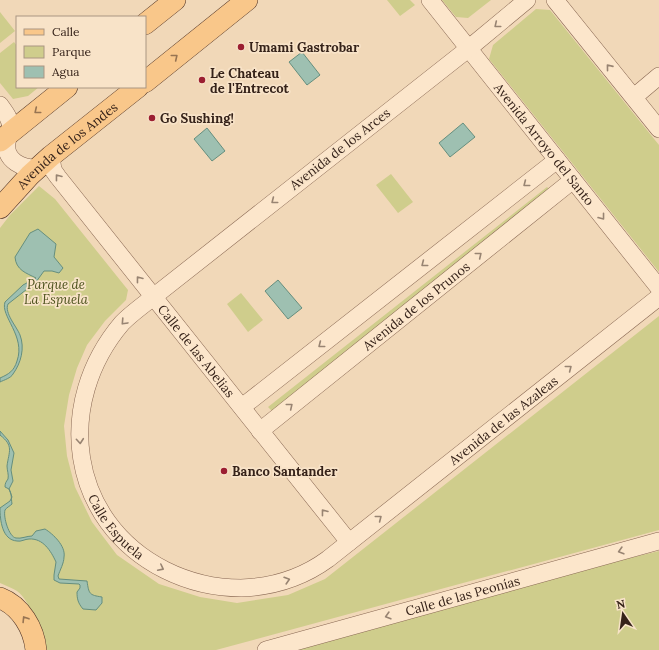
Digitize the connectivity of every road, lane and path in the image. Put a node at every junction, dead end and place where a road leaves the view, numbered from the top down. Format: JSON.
{"nodes":[{"id":1,"x":175,"y":0,"type":"edge"},
{"id":2,"x":247,"y":0,"type":"edge"},
{"id":3,"x":430,"y":0,"type":"edge"},
{"id":4,"x":527,"y":0,"type":"edge"},
{"id":5,"x":555,"y":0,"type":"edge"},
{"id":6,"x":146,"y":23,"type":"edge"},
{"id":7,"x":468,"y":49,"type":"junction"},
{"id":8,"x":659,"y":76,"type":"edge"},
{"id":9,"x":146,"y":81,"type":"edge"},
{"id":10,"x":66,"y":88,"type":"edge"},
{"id":11,"x":137,"y":88,"type":"edge"},
{"id":12,"x":634,"y":97,"type":"junction"},
{"id":13,"x":0,"y":105,"type":"edge"},
{"id":14,"x":656,"y":120,"type":"edge"},
{"id":15,"x":5,"y":136,"type":"edge"},
{"id":16,"x":557,"y":160,"type":"junction"},
{"id":17,"x":45,"y":162,"type":"junction"},
{"id":18,"x":573,"y":180,"type":"junction"},
{"id":19,"x":0,"y":208,"type":"edge"},
{"id":20,"x":659,"y":288,"type":"edge"},
{"id":21,"x":153,"y":297,"type":"junction"},
{"id":22,"x":659,"y":297,"type":"edge"},
{"id":23,"x":242,"y":407,"type":"junction"},
{"id":24,"x":260,"y":430,"type":"junction"},
{"id":25,"x":659,"y":541,"type":"edge"},
{"id":26,"x":349,"y":542,"type":"junction"},
{"id":27,"x":0,"y":598,"type":"edge"},
{"id":28,"x":36,"y":650,"type":"edge"},
{"id":29,"x":266,"y":650,"type":"edge"}],
"edges":[{"from":1,"to":6,"type":"main road"},
{"from":9,"to":2,"type":"main road","one_way":true},
{"from":3,"to":7,"type":"street","name":"Avenida Arroyo del Santo"},
{"from":4,"to":7,"type":"street","name":"Avenida de los Arces","one_way":true},
{"from":12,"to":5,"type":"street","one_way":true},
{"from":7,"to":16,"type":"street","name":"Avenida Arroyo del Santo"},
{"from":7,"to":21,"type":"street","name":"Avenida de los Arces","one_way":true},
{"from":8,"to":12,"type":"street"},
{"from":10,"to":15,"type":"main road","one_way":true},
{"from":11,"to":17,"type":"main road","name":"Avenida de los Andes"},
{"from":12,"to":14,"type":"street"},
{"from":13,"to":15,"type":"street"},
{"from":15,"to":17,"type":"street"},
{"from":16,"to":18,"type":"street","name":"Avenida Arroyo del Santo"},
{"from":16,"to":23,"type":"street","name":"Avenida de los Prunos","one_way":true},
{"from":17,"to":19,"type":"main road","name":"Avenida de los Andes"},
{"from":21,"to":17,"type":"street","name":"Calle de las Abelias","one_way":true},
{"from":18,"to":20,"type":"street","name":"Avenida Arroyo del Santo","one_way":true},
{"from":24,"to":18,"type":"street","name":"Avenida de los Prunos","one_way":true},
{"from":21,"to":23,"type":"street","name":"Calle de las Abelias"},
{"from":21,"to":26,"type":"street","name":"Calle Espuela","one_way":true},
{"from":26,"to":22,"type":"street","name":"Avenida de las Azaleas","one_way":true},
{"from":23,"to":24,"type":"street","name":"Calle de las Abelias"},
{"from":26,"to":24,"type":"street","name":"Calle de las Abelias","one_way":true},
{"from":25,"to":29,"type":"street","name":"Calle de las Peonías","one_way":true},
{"from":28,"to":27,"type":"main road","one_way":true}]}
